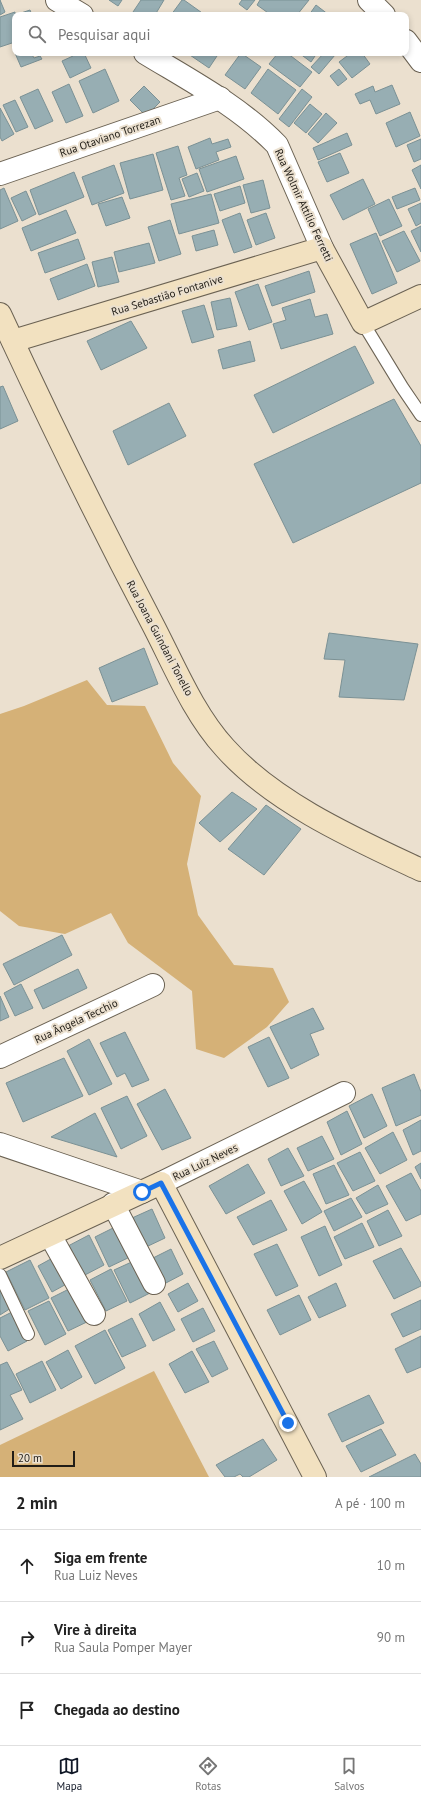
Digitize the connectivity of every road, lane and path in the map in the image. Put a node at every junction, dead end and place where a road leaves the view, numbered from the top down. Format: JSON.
{"nodes":[{"id":1,"x":57,"y":0,"type":"edge"},
{"id":2,"x":369,"y":0,"type":"edge"},
{"id":3,"x":77,"y":12,"type":"edge"},
{"id":4,"x":381,"y":12,"type":"edge"},
{"id":5,"x":409,"y":45,"type":"edge"},
{"id":6,"x":150,"y":56,"type":"edge"},
{"id":7,"x":421,"y":61,"type":"edge"},
{"id":8,"x":220,"y":98,"type":"junction"},
{"id":9,"x":0,"y":174,"type":"edge"},
{"id":10,"x":322,"y":248,"type":"junction"},
{"id":11,"x":421,"y":296,"type":"edge"},
{"id":12,"x":0,"y":314,"type":"edge"},
{"id":13,"x":364,"y":323,"type":"junction"},
{"id":14,"x":12,"y":341,"type":"junction"},
{"id":15,"x":421,"y":415,"type":"edge"},
{"id":16,"x":421,"y":870,"type":"edge"},
{"id":17,"x":153,"y":985,"type":"dead end"},
{"id":18,"x":0,"y":1057,"type":"edge"},
{"id":19,"x":344,"y":1093,"type":"dead end"},
{"id":20,"x":0,"y":1144,"type":"edge"},
{"id":21,"x":152,"y":1188,"type":"junction"},
{"id":22,"x":113,"y":1204,"type":"junction"},
{"id":23,"x":50,"y":1235,"type":"junction"},
{"id":24,"x":0,"y":1258,"type":"edge"},
{"id":25,"x":0,"y":1275,"type":"edge"},
{"id":26,"x":154,"y":1283,"type":"dead end"},
{"id":27,"x":94,"y":1314,"type":"dead end"},
{"id":28,"x":28,"y":1334,"type":"dead end"},
{"id":29,"x":316,"y":1477,"type":"edge"}],
"edges":[{"from":1,"to":3,"type":"street"},
{"from":2,"to":4,"type":"street"},
{"from":5,"to":7,"type":"street"},
{"from":6,"to":8,"type":"street","name":"Rua Wolmir Attílio Ferretti"},
{"from":8,"to":9,"type":"street","name":"Rua Otaviano Torrezan"},
{"from":8,"to":10,"type":"street","name":"Rua Wolmir Attílio Ferretti"},
{"from":10,"to":13,"type":"street","name":"Rua Wolmir Attílio Ferretti"},
{"from":10,"to":14,"type":"street","name":"Rua Sebastião Fontanive"},
{"from":11,"to":13,"type":"street"},
{"from":12,"to":14,"type":"street","name":"Rua Joana Guindani Tonello"},
{"from":13,"to":15,"type":"lane"},
{"from":14,"to":16,"type":"street","name":"Rua Joana Guindani Tonello"},
{"from":17,"to":18,"type":"street","name":"Rua Ângela Tecchio"},
{"from":19,"to":21,"type":"street","name":"Rua Luiz Neves"},
{"from":20,"to":21,"type":"street"},
{"from":21,"to":22,"type":"street","name":"Rua Luiz Neves"},
{"from":21,"to":29,"type":"street"},
{"from":22,"to":23,"type":"street","name":"Rua Luiz Neves"},
{"from":22,"to":26,"type":"street"},
{"from":23,"to":24,"type":"street","name":"Rua Luiz Neves"},
{"from":23,"to":27,"type":"street"},
{"from":25,"to":28,"type":"lane"}]}
